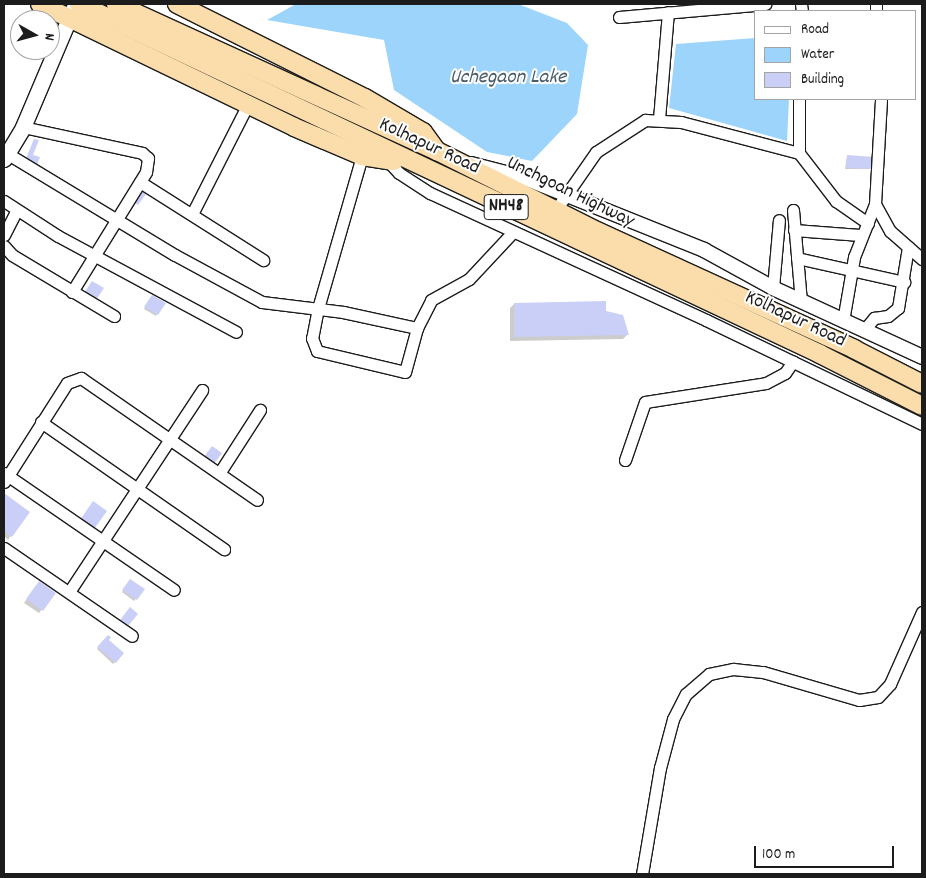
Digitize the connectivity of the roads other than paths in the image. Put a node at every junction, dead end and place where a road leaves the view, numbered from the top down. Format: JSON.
{"nodes":[{"id":1,"x":40,"y":4,"type":"edge"},
{"id":2,"x":116,"y":4,"type":"edge"},
{"id":3,"x":177,"y":4,"type":"edge"},
{"id":4,"x":765,"y":4,"type":"edge"},
{"id":5,"x":78,"y":9,"type":"edge"},
{"id":6,"x":660,"y":9,"type":"edge"},
{"id":7,"x":619,"y":17,"type":"dead end"},
{"id":8,"x":799,"y":100,"type":"edge"},
{"id":9,"x":880,"y":100,"type":"edge"},
{"id":10,"x":248,"y":104,"type":"junction"},
{"id":11,"x":659,"y":119,"type":"junction"},
{"id":12,"x":23,"y":127,"type":"junction"},
{"id":13,"x":437,"y":152,"type":"junction"},
{"id":14,"x":799,"y":153,"type":"junction"},
{"id":15,"x":6,"y":156,"type":"edge"},
{"id":16,"x":362,"y":156,"type":"junction"},
{"id":17,"x":386,"y":159,"type":"junction"},
{"id":18,"x":456,"y":161,"type":"junction"},
{"id":19,"x":415,"y":164,"type":"junction"},
{"id":20,"x":140,"y":182,"type":"junction"},
{"id":21,"x":566,"y":194,"type":"junction"},
{"id":22,"x":4,"y":201,"type":"edge"},
{"id":23,"x":875,"y":204,"type":"junction"},
{"id":24,"x":17,"y":210,"type":"junction"},
{"id":25,"x":793,"y":210,"type":"dead end"},
{"id":26,"x":555,"y":211,"type":"junction"},
{"id":27,"x":192,"y":214,"type":"junction"},
{"id":28,"x":116,"y":218,"type":"junction"},
{"id":29,"x":779,"y":220,"type":"dead end"},
{"id":30,"x":868,"y":223,"type":"junction"},
{"id":31,"x":794,"y":230,"type":"junction"},
{"id":32,"x":512,"y":233,"type":"junction"},
{"id":33,"x":4,"y":235,"type":"edge"},
{"id":34,"x":860,"y":235,"type":"junction"},
{"id":35,"x":4,"y":246,"type":"edge"},
{"id":36,"x":908,"y":247,"type":"junction"},
{"id":37,"x":95,"y":255,"type":"junction"},
{"id":38,"x":797,"y":258,"type":"junction"},
{"id":39,"x":922,"y":259,"type":"edge"},
{"id":40,"x":263,"y":260,"type":"dead end"},
{"id":41,"x":851,"y":271,"type":"junction"},
{"id":42,"x":904,"y":282,"type":"junction"},
{"id":43,"x":773,"y":288,"type":"junction"},
{"id":44,"x":72,"y":292,"type":"junction"},
{"id":45,"x":801,"y":301,"type":"junction"},
{"id":46,"x":318,"y":308,"type":"junction"},
{"id":47,"x":114,"y":316,"type":"dead end"},
{"id":48,"x":843,"y":321,"type":"junction"},
{"id":49,"x":417,"y":328,"type":"junction"},
{"id":50,"x":864,"y":330,"type":"junction"},
{"id":51,"x":236,"y":332,"type":"dead end"},
{"id":52,"x":922,"y":357,"type":"edge"},
{"id":53,"x":793,"y":361,"type":"junction"},
{"id":54,"x":922,"y":384,"type":"edge"},
{"id":55,"x":202,"y":390,"type":"dead end"},
{"id":56,"x":922,"y":406,"type":"edge"},
{"id":57,"x":260,"y":410,"type":"dead end"},
{"id":58,"x":41,"y":422,"type":"junction"},
{"id":59,"x":922,"y":424,"type":"edge"},
{"id":60,"x":169,"y":438,"type":"junction"},
{"id":61,"x":625,"y":460,"type":"dead end"},
{"id":62,"x":220,"y":472,"type":"junction"},
{"id":63,"x":5,"y":476,"type":"edge"},
{"id":64,"x":136,"y":487,"type":"junction"},
{"id":65,"x":257,"y":500,"type":"dead end"},
{"id":66,"x":104,"y":539,"type":"junction"},
{"id":67,"x":4,"y":548,"type":"edge"},
{"id":68,"x":224,"y":549,"type":"dead end"},
{"id":69,"x":174,"y":590,"type":"dead end"},
{"id":70,"x":69,"y":592,"type":"junction"},
{"id":71,"x":922,"y":612,"type":"edge"},
{"id":72,"x":132,"y":636,"type":"dead end"},
{"id":73,"x":642,"y":874,"type":"edge"}],
"edges":[{"from":1,"to":5,"type":"highway"},
{"from":2,"to":13,"type":"highway","name":"Unchgoan Highway","number":"NH48"},
{"from":3,"to":13,"type":"highway"},
{"from":4,"to":6,"type":"street"},
{"from":5,"to":10,"type":"highway"},
{"from":5,"to":12,"type":"main road"},
{"from":5,"to":19,"type":"highway","name":"Kolhapur Road","number":"NH48"},
{"from":6,"to":7,"type":"street"},
{"from":6,"to":11,"type":"street"},
{"from":8,"to":14,"type":"street"},
{"from":9,"to":23,"type":"street"},
{"from":10,"to":16,"type":"highway"},
{"from":10,"to":27,"type":"street"},
{"from":11,"to":14,"type":"street"},
{"from":11,"to":21,"type":"street"},
{"from":12,"to":15,"type":"main road"},
{"from":12,"to":20,"type":"street"},
{"from":13,"to":18,"type":"highway","name":"Unchgoan Highway","number":"NH48"},
{"from":14,"to":30,"type":"street"},
{"from":15,"to":28,"type":"street"},
{"from":16,"to":17,"type":"highway"},
{"from":16,"to":46,"type":"street"},
{"from":17,"to":19,"type":"highway"},
{"from":17,"to":32,"type":"street"},
{"from":18,"to":21,"type":"street"},
{"from":18,"to":26,"type":"highway","name":"Unchgoan Highway","number":"NH48"},
{"from":19,"to":56,"type":"highway","name":"Kolhapur Road","number":"NH48"},
{"from":20,"to":27,"type":"street"},
{"from":20,"to":28,"type":"street"},
{"from":21,"to":26,"type":"street"},
{"from":21,"to":43,"type":"street"},
{"from":22,"to":24,"type":"street"},
{"from":23,"to":30,"type":"street"},
{"from":23,"to":36,"type":"street"},
{"from":24,"to":33,"type":"street"},
{"from":24,"to":37,"type":"street"},
{"from":25,"to":31,"type":"street"},
{"from":26,"to":54,"type":"highway","name":"Unchgoan Highway","number":"NH48"},
{"from":27,"to":40,"type":"street"},
{"from":28,"to":37,"type":"street"},
{"from":28,"to":46,"type":"street"},
{"from":29,"to":43,"type":"street"},
{"from":30,"to":34,"type":"street"},
{"from":31,"to":34,"type":"street"},
{"from":31,"to":38,"type":"street"},
{"from":32,"to":49,"type":"street"},
{"from":32,"to":53,"type":"street"},
{"from":34,"to":41,"type":"street"},
{"from":35,"to":44,"type":"street"},
{"from":36,"to":39,"type":"street"},
{"from":36,"to":42,"type":"street"},
{"from":37,"to":44,"type":"street"},
{"from":37,"to":51,"type":"street"},
{"from":38,"to":41,"type":"street"},
{"from":38,"to":45,"type":"street"},
{"from":41,"to":42,"type":"street"},
{"from":41,"to":48,"type":"street"},
{"from":42,"to":50,"type":"street"},
{"from":43,"to":45,"type":"street"},
{"from":44,"to":47,"type":"street"},
{"from":45,"to":48,"type":"street"},
{"from":46,"to":49,"type":"street"},
{"from":46,"to":49,"type":"street"},
{"from":48,"to":50,"type":"street"},
{"from":50,"to":52,"type":"street"},
{"from":53,"to":59,"type":"street"},
{"from":53,"to":61,"type":"street"},
{"from":55,"to":60,"type":"street"},
{"from":57,"to":62,"type":"street"},
{"from":58,"to":60,"type":"street"},
{"from":58,"to":63,"type":"street"},
{"from":58,"to":64,"type":"street"},
{"from":60,"to":62,"type":"street"},
{"from":60,"to":64,"type":"street"},
{"from":62,"to":65,"type":"street"},
{"from":63,"to":66,"type":"street"},
{"from":64,"to":66,"type":"street"},
{"from":64,"to":68,"type":"street"},
{"from":66,"to":69,"type":"street"},
{"from":66,"to":70,"type":"street"},
{"from":67,"to":70,"type":"street"},
{"from":70,"to":72,"type":"street"},
{"from":71,"to":73,"type":"street"}]}
